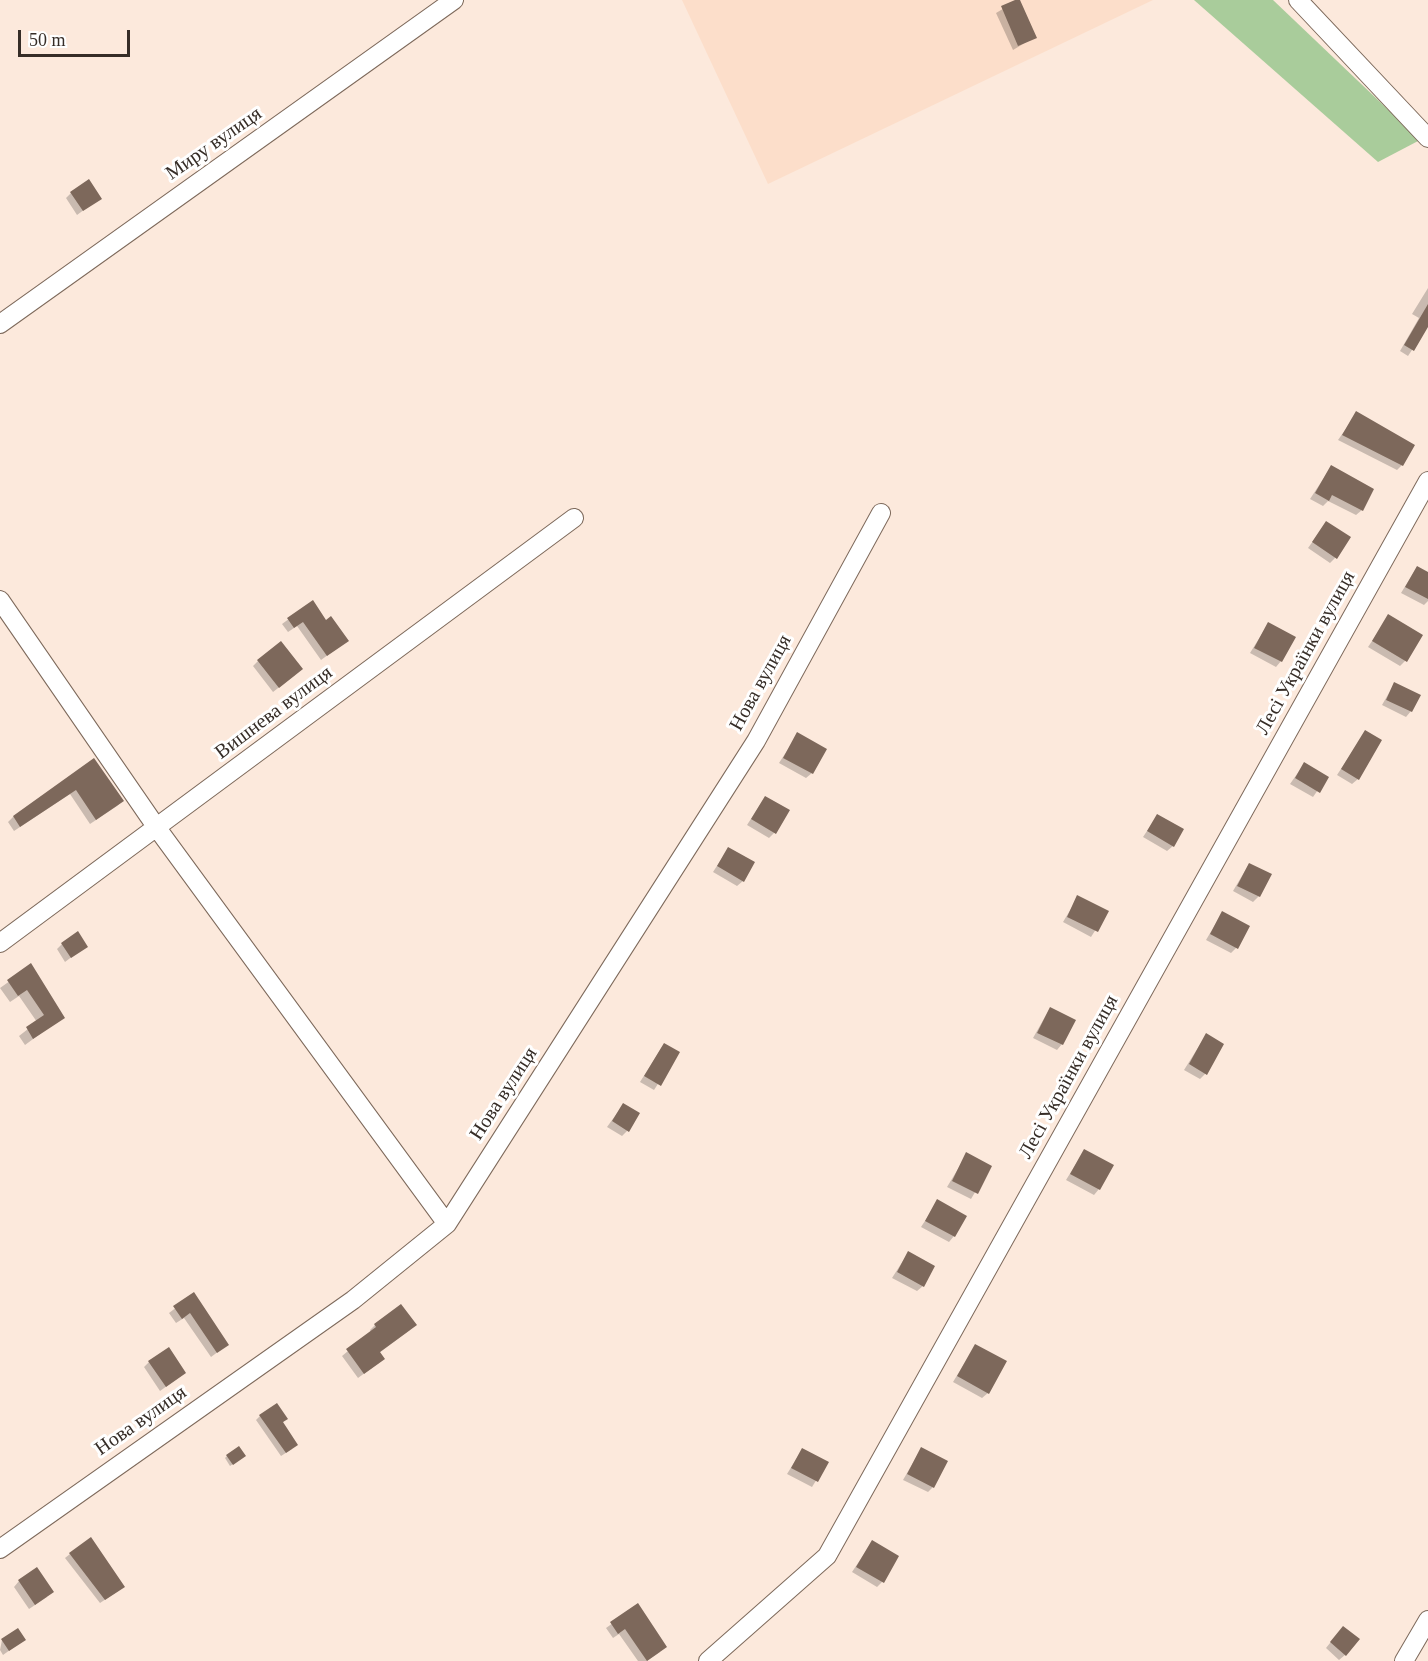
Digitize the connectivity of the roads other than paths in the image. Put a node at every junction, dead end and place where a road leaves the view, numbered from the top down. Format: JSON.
{"nodes":[{"id":1,"x":454,"y":0,"type":"edge"},
{"id":2,"x":1298,"y":0,"type":"edge"},
{"id":3,"x":1428,"y":138,"type":"edge"},
{"id":4,"x":0,"y":324,"type":"edge"},
{"id":5,"x":1428,"y":481,"type":"edge"},
{"id":6,"x":881,"y":513,"type":"dead end"},
{"id":7,"x":574,"y":518,"type":"dead end"},
{"id":8,"x":0,"y":600,"type":"edge"},
{"id":9,"x":157,"y":828,"type":"junction"},
{"id":10,"x":0,"y":943,"type":"edge"},
{"id":11,"x":447,"y":1224,"type":"junction"},
{"id":12,"x":0,"y":1549,"type":"edge"},
{"id":13,"x":1428,"y":1620,"type":"edge"},
{"id":14,"x":708,"y":1661,"type":"edge"},
{"id":15,"x":1404,"y":1661,"type":"edge"}],
"edges":[{"from":1,"to":4,"type":"street","name":"Миру вулиця"},
{"from":2,"to":3,"type":"street"},
{"from":5,"to":14,"type":"street","name":"Лесі Українки вулиця"},
{"from":6,"to":11,"type":"street","name":"Нова вулиця"},
{"from":7,"to":9,"type":"street","name":"Вишнева вулиця"},
{"from":8,"to":9,"type":"street"},
{"from":9,"to":10,"type":"street","name":"Вишнева вулиця"},
{"from":9,"to":11,"type":"street"},
{"from":11,"to":12,"type":"street","name":"Нова вулиця"},
{"from":13,"to":15,"type":"street"}]}
